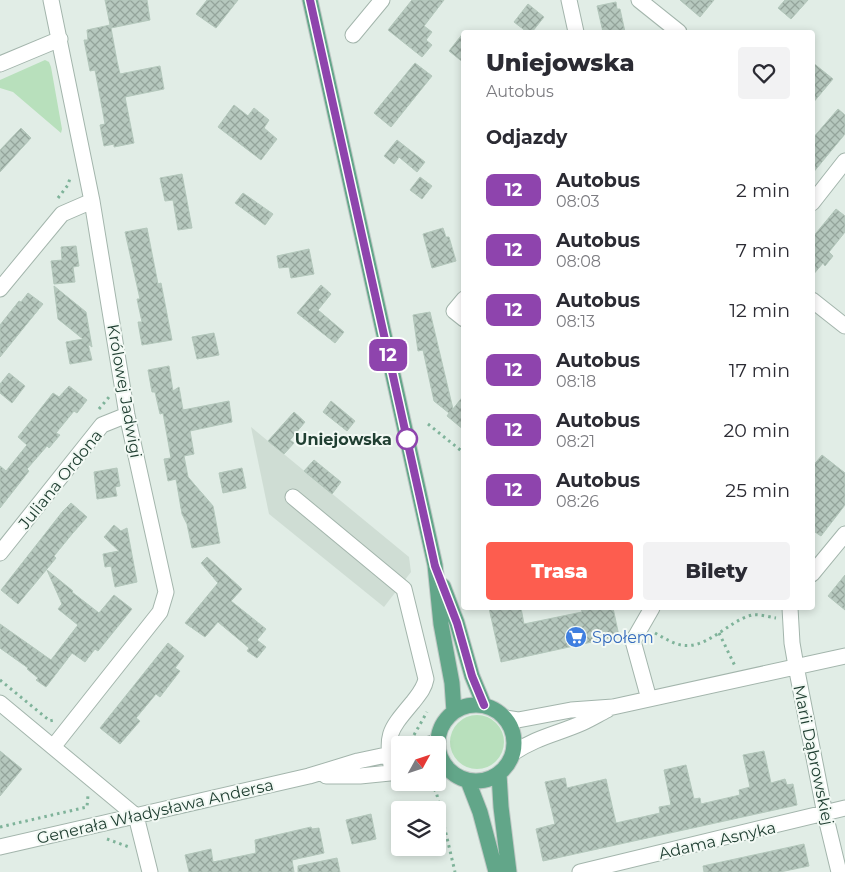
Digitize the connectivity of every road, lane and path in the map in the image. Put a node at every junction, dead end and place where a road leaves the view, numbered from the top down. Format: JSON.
{"nodes":[{"id":1,"x":51,"y":0,"type":"edge"},
{"id":2,"x":310,"y":0,"type":"edge"},
{"id":3,"x":382,"y":0,"type":"edge"},
{"id":4,"x":569,"y":0,"type":"edge"},
{"id":5,"x":640,"y":0,"type":"edge"},
{"id":6,"x":576,"y":30,"type":"edge"},
{"id":7,"x":677,"y":30,"type":"edge"},
{"id":8,"x":353,"y":35,"type":"dead end"},
{"id":9,"x":60,"y":39,"type":"junction"},
{"id":10,"x":0,"y":64,"type":"edge"},
{"id":11,"x":845,"y":160,"type":"edge"},
{"id":12,"x":72,"y":171,"type":"dead end"},
{"id":13,"x":815,"y":199,"type":"edge"},
{"id":14,"x":56,"y":201,"type":"dead end"},
{"id":15,"x":92,"y":201,"type":"junction"},
{"id":16,"x":0,"y":289,"type":"edge"},
{"id":17,"x":815,"y":302,"type":"edge"},
{"id":18,"x":845,"y":326,"type":"edge"},
{"id":19,"x":113,"y":391,"type":"dead end"},
{"id":20,"x":95,"y":414,"type":"dead end"},
{"id":21,"x":127,"y":415,"type":"junction"},
{"id":22,"x":428,"y":424,"type":"dead end"},
{"id":23,"x":461,"y":451,"type":"edge"},
{"id":24,"x":293,"y":497,"type":"dead end"},
{"id":25,"x":845,"y":534,"type":"edge"},
{"id":26,"x":0,"y":553,"type":"edge"},
{"id":27,"x":435,"y":566,"type":"junction"},
{"id":28,"x":815,"y":570,"type":"edge"},
{"id":29,"x":651,"y":610,"type":"edge"},
{"id":30,"x":790,"y":610,"type":"edge"},
{"id":31,"x":791,"y":626,"type":"junction"},
{"id":32,"x":641,"y":627,"type":"junction"},
{"id":33,"x":719,"y":633,"type":"junction"},
{"id":34,"x":845,"y":656,"type":"edge"},
{"id":35,"x":796,"y":666,"type":"junction"},
{"id":36,"x":736,"y":667,"type":"dead end"},
{"id":37,"x":0,"y":680,"type":"edge"},
{"id":38,"x":649,"y":699,"type":"junction"},
{"id":39,"x":0,"y":703,"type":"edge"},
{"id":40,"x":484,"y":705,"type":"junction"},
{"id":41,"x":613,"y":707,"type":"junction"},
{"id":42,"x":454,"y":712,"type":"junction"},
{"id":43,"x":60,"y":718,"type":"dead end"},
{"id":44,"x":506,"y":718,"type":"junction"},
{"id":45,"x":436,"y":736,"type":"edge"},
{"id":46,"x":53,"y":746,"type":"junction"},
{"id":47,"x":391,"y":750,"type":"edge"},
{"id":48,"x":513,"y":753,"type":"junction"},
{"id":49,"x":391,"y":754,"type":"edge"},
{"id":50,"x":446,"y":771,"type":"edge"},
{"id":51,"x":391,"y":773,"type":"edge"},
{"id":52,"x":499,"y":774,"type":"junction"},
{"id":53,"x":309,"y":776,"type":"junction"},
{"id":54,"x":468,"y":781,"type":"junction"},
{"id":55,"x":81,"y":789,"type":"dead end"},
{"id":56,"x":436,"y":791,"type":"edge"},
{"id":57,"x":845,"y":808,"type":"edge"},
{"id":58,"x":825,"y":814,"type":"junction"},
{"id":59,"x":136,"y":816,"type":"junction"},
{"id":60,"x":0,"y":827,"type":"edge"},
{"id":61,"x":106,"y":839,"type":"dead end"},
{"id":62,"x":143,"y":845,"type":"junction"},
{"id":63,"x":0,"y":846,"type":"edge"},
{"id":64,"x":150,"y":872,"type":"edge"},
{"id":65,"x":455,"y":872,"type":"edge"},
{"id":66,"x":496,"y":872,"type":"edge"},
{"id":67,"x":509,"y":872,"type":"edge"},
{"id":68,"x":580,"y":872,"type":"edge"},
{"id":69,"x":839,"y":872,"type":"edge"}],
"edges":[{"from":1,"to":9,"type":"street","name":"Królowej Jadwigi"},
{"from":2,"to":27,"type":"main road"},
{"from":3,"to":8,"type":"street"},
{"from":4,"to":6,"type":"street"},
{"from":5,"to":7,"type":"street"},
{"from":9,"to":10,"type":"street"},
{"from":9,"to":15,"type":"street","name":"Królowej Jadwigi"},
{"from":11,"to":13,"type":"street"},
{"from":12,"to":14,"type":"path"},
{"from":15,"to":16,"type":"street"},
{"from":15,"to":21,"type":"street","name":"Królowej Jadwigi"},
{"from":17,"to":18,"type":"street"},
{"from":19,"to":20,"type":"path"},
{"from":21,"to":26,"type":"street","name":"Juliana Ordona"},
{"from":21,"to":46,"type":"street","name":"Królowej Jadwigi"},
{"from":22,"to":23,"type":"path"},
{"from":24,"to":47,"type":"street"},
{"from":25,"to":28,"type":"street"},
{"from":27,"to":40,"type":"main road"},
{"from":27,"to":42,"type":"main road"},
{"from":29,"to":32,"type":"street"},
{"from":30,"to":31,"type":"street","name":"Marii Dąbrowskiej"},
{"from":31,"to":33,"type":"path"},
{"from":31,"to":35,"type":"street","name":"Marii Dąbrowskiej"},
{"from":32,"to":33,"type":"path"},
{"from":32,"to":38,"type":"street"},
{"from":33,"to":36,"type":"path"},
{"from":34,"to":35,"type":"street"},
{"from":35,"to":38,"type":"street"},
{"from":35,"to":58,"type":"street","name":"Marii Dąbrowskiej"},
{"from":37,"to":43,"type":"path"},
{"from":38,"to":41,"type":"street"},
{"from":39,"to":46,"type":"street"},
{"from":40,"to":42,"type":"main road"},
{"from":40,"to":44,"type":"main road"},
{"from":41,"to":44,"type":"street"},
{"from":41,"to":48,"type":"street"},
{"from":42,"to":45,"type":"main road"},
{"from":44,"to":48,"type":"main road"},
{"from":46,"to":59,"type":"street"},
{"from":48,"to":52,"type":"main road"},
{"from":49,"to":53,"type":"street","name":"Generała Władysława Andersa"},
{"from":50,"to":54,"type":"main road"},
{"from":51,"to":53,"type":"street","name":"Generała Władysława Andersa"},
{"from":52,"to":54,"type":"main road"},
{"from":52,"to":67,"type":"main road"},
{"from":53,"to":59,"type":"street","name":"Generała Władysława Andersa"},
{"from":54,"to":66,"type":"main road"},
{"from":55,"to":60,"type":"path"},
{"from":56,"to":65,"type":"path"},
{"from":57,"to":58,"type":"street","name":"Adama Asnyka"},
{"from":58,"to":68,"type":"street","name":"Adama Asnyka"},
{"from":58,"to":69,"type":"street","name":"Marii Dąbrowskiej"},
{"from":59,"to":62,"type":"street"},
{"from":59,"to":63,"type":"street","name":"Generała Władysława Andersa"},
{"from":61,"to":62,"type":"path"},
{"from":62,"to":64,"type":"street"}]}
